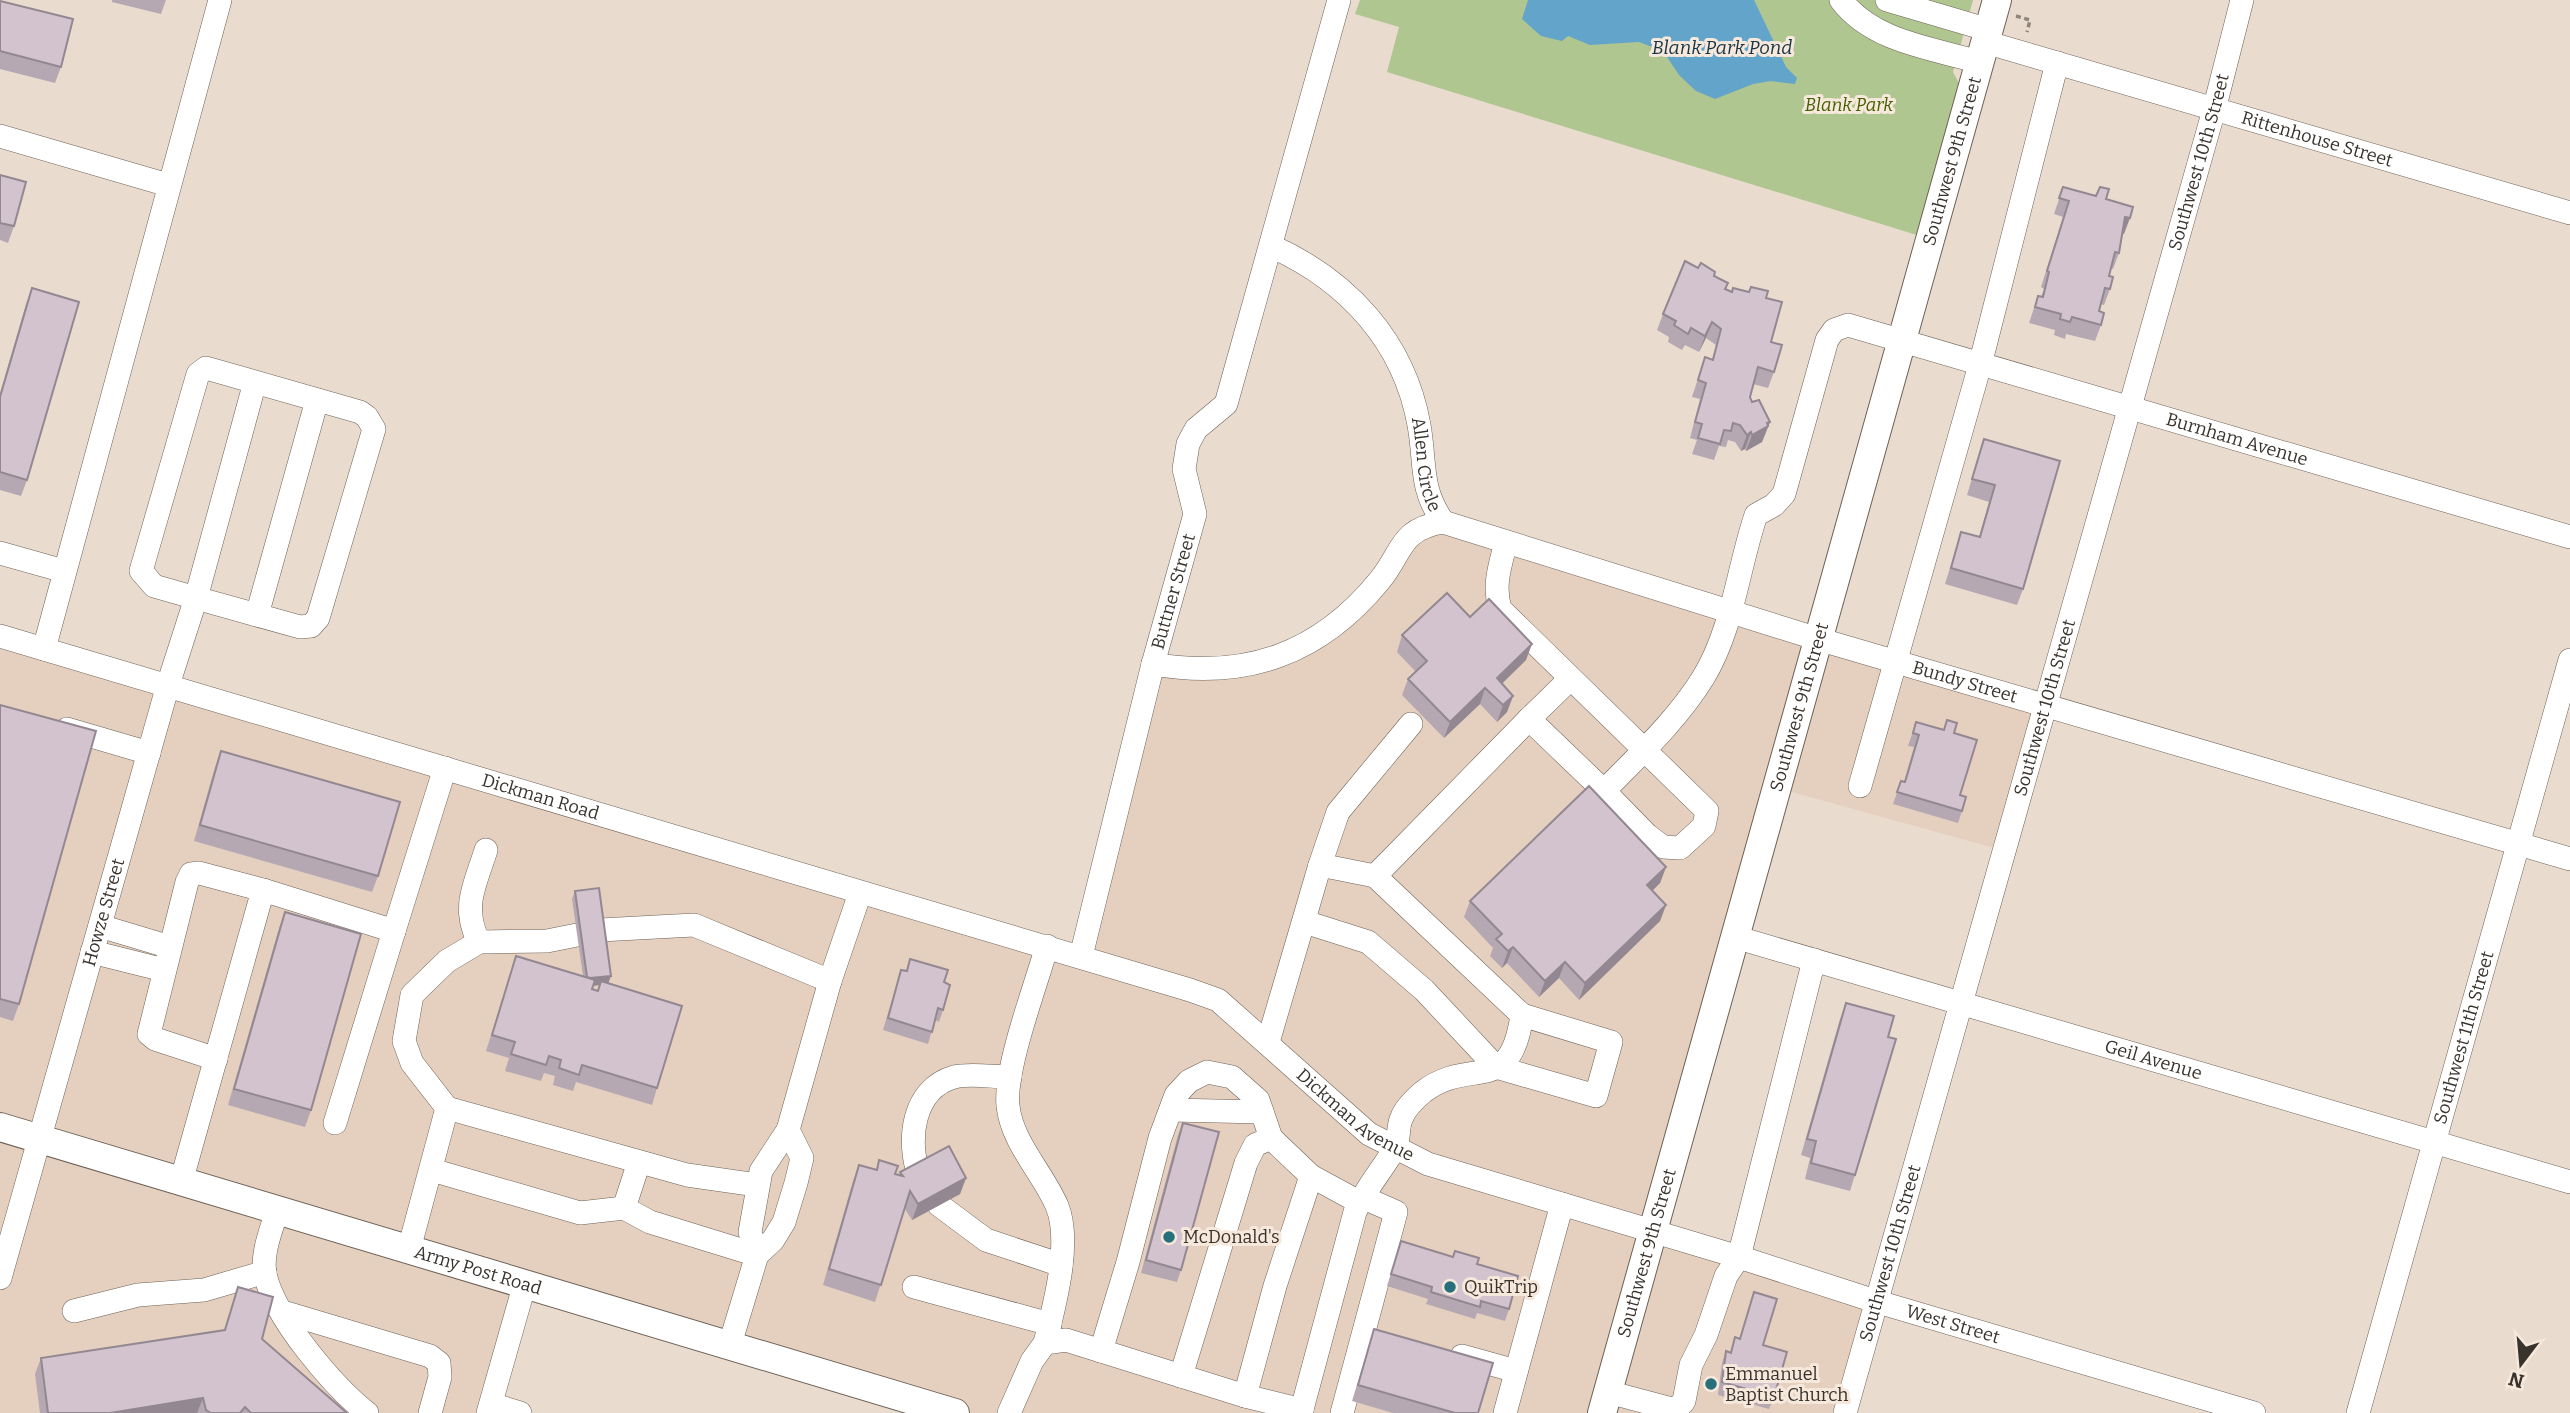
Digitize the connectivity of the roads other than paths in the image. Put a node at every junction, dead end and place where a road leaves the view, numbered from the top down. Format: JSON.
{"nodes":[{"id":1,"x":220,"y":0,"type":"edge"},
{"id":2,"x":1339,"y":0,"type":"edge"},
{"id":3,"x":1841,"y":0,"type":"edge"},
{"id":4,"x":1887,"y":0,"type":"edge"},
{"id":5,"x":2242,"y":0,"type":"edge"},
{"id":6,"x":2008,"y":8,"type":"edge"},
{"id":7,"x":1984,"y":45,"type":"junction"},
{"id":8,"x":2057,"y":63,"type":"junction"},
{"id":9,"x":2214,"y":110,"type":"junction"},
{"id":10,"x":0,"y":136,"type":"edge"},
{"id":11,"x":169,"y":185,"type":"junction"},
{"id":12,"x":2570,"y":213,"type":"edge"},
{"id":13,"x":1271,"y":246,"type":"junction"},
{"id":14,"x":1902,"y":341,"type":"junction"},
{"id":15,"x":1980,"y":365,"type":"junction"},
{"id":16,"x":256,"y":382,"type":"junction"},
{"id":17,"x":317,"y":400,"type":"junction"},
{"id":18,"x":2130,"y":408,"type":"junction"},
{"id":19,"x":1443,"y":522,"type":"junction"},
{"id":20,"x":2570,"y":537,"type":"edge"},
{"id":21,"x":1506,"y":542,"type":"junction"},
{"id":22,"x":0,"y":553,"type":"edge"},
{"id":23,"x":64,"y":571,"type":"junction"},
{"id":24,"x":196,"y":598,"type":"junction"},
{"id":25,"x":1731,"y":612,"type":"junction"},
{"id":26,"x":257,"y":615,"type":"junction"},
{"id":27,"x":0,"y":636,"type":"edge"},
{"id":28,"x":1818,"y":639,"type":"junction"},
{"id":29,"x":44,"y":649,"type":"junction"},
{"id":30,"x":2570,"y":660,"type":"edge"},
{"id":31,"x":1898,"y":662,"type":"junction"},
{"id":32,"x":1153,"y":664,"type":"junction"},
{"id":33,"x":1570,"y":679,"type":"junction"},
{"id":34,"x":168,"y":685,"type":"junction"},
{"id":35,"x":2046,"y":706,"type":"junction"},
{"id":36,"x":1529,"y":719,"type":"junction"},
{"id":37,"x":50,"y":724,"type":"edge"},
{"id":38,"x":1411,"y":724,"type":"dead end"},
{"id":39,"x":1644,"y":750,"type":"junction"},
{"id":40,"x":149,"y":753,"type":"junction"},
{"id":41,"x":445,"y":768,"type":"junction"},
{"id":42,"x":1860,"y":786,"type":"dead end"},
{"id":43,"x":1604,"y":791,"type":"junction"},
{"id":44,"x":2520,"y":844,"type":"junction"},
{"id":45,"x":486,"y":850,"type":"dead end"},
{"id":46,"x":2570,"y":859,"type":"edge"},
{"id":47,"x":1321,"y":865,"type":"junction"},
{"id":48,"x":1375,"y":876,"type":"junction"},
{"id":49,"x":263,"y":890,"type":"junction"},
{"id":50,"x":860,"y":893,"type":"junction"},
{"id":51,"x":1305,"y":922,"type":"junction"},
{"id":52,"x":100,"y":926,"type":"junction"},
{"id":53,"x":600,"y":930,"type":"edge"},
{"id":54,"x":394,"y":931,"type":"junction"},
{"id":55,"x":577,"y":935,"type":"edge"},
{"id":56,"x":1735,"y":937,"type":"junction"},
{"id":57,"x":479,"y":942,"type":"junction"},
{"id":58,"x":1046,"y":946,"type":"junction"},
{"id":59,"x":170,"y":947,"type":"junction"},
{"id":60,"x":92,"y":952,"type":"junction"},
{"id":61,"x":1081,"y":956,"type":"junction"},
{"id":62,"x":1814,"y":960,"type":"junction"},
{"id":63,"x":164,"y":970,"type":"junction"},
{"id":64,"x":830,"y":981,"type":"junction"},
{"id":65,"x":1962,"y":1005,"type":"junction"},
{"id":66,"x":1522,"y":1016,"type":"junction"},
{"id":67,"x":1268,"y":1042,"type":"junction"},
{"id":68,"x":216,"y":1059,"type":"junction"},
{"id":69,"x":1496,"y":1067,"type":"junction"},
{"id":70,"x":1010,"y":1077,"type":"junction"},
{"id":71,"x":447,"y":1108,"type":"junction"},
{"id":72,"x":1171,"y":1110,"type":"junction"},
{"id":73,"x":1262,"y":1112,"type":"junction"},
{"id":74,"x":335,"y":1123,"type":"dead end"},
{"id":75,"x":0,"y":1127,"type":"edge"},
{"id":76,"x":788,"y":1129,"type":"junction"},
{"id":77,"x":1270,"y":1138,"type":"junction"},
{"id":78,"x":39,"y":1140,"type":"junction"},
{"id":79,"x":2436,"y":1142,"type":"junction"},
{"id":80,"x":1396,"y":1145,"type":"junction"},
{"id":81,"x":639,"y":1162,"type":"junction"},
{"id":82,"x":432,"y":1170,"type":"junction"},
{"id":83,"x":919,"y":1175,"type":"edge"},
{"id":84,"x":1311,"y":1176,"type":"junction"},
{"id":85,"x":181,"y":1182,"type":"junction"},
{"id":86,"x":2570,"y":1182,"type":"edge"},
{"id":87,"x":757,"y":1185,"type":"junction"},
{"id":88,"x":1360,"y":1200,"type":"junction"},
{"id":89,"x":1562,"y":1204,"type":"junction"},
{"id":90,"x":939,"y":1205,"type":"edge"},
{"id":91,"x":624,"y":1208,"type":"junction"},
{"id":92,"x":277,"y":1210,"type":"junction"},
{"id":93,"x":8,"y":1223,"type":"edge"},
{"id":94,"x":1652,"y":1231,"type":"junction"},
{"id":95,"x":409,"y":1249,"type":"junction"},
{"id":96,"x":757,"y":1255,"type":"junction"},
{"id":97,"x":1739,"y":1257,"type":"junction"},
{"id":98,"x":1061,"y":1265,"type":"junction"},
{"id":99,"x":265,"y":1272,"type":"junction"},
{"id":100,"x":0,"y":1278,"type":"edge"},
{"id":101,"x":525,"y":1283,"type":"junction"},
{"id":102,"x":914,"y":1287,"type":"dead end"},
{"id":103,"x":1878,"y":1302,"type":"junction"},
{"id":104,"x":74,"y":1311,"type":"dead end"},
{"id":105,"x":284,"y":1312,"type":"junction"},
{"id":106,"x":1326,"y":1316,"type":"junction"},
{"id":107,"x":1364,"y":1327,"type":"junction"},
{"id":108,"x":1048,"y":1333,"type":"junction"},
{"id":109,"x":1390,"y":1334,"type":"edge"},
{"id":110,"x":730,"y":1344,"type":"junction"},
{"id":111,"x":1440,"y":1349,"type":"edge"},
{"id":112,"x":1101,"y":1351,"type":"junction"},
{"id":113,"x":1516,"y":1371,"type":"junction"},
{"id":114,"x":1181,"y":1376,"type":"junction"},
{"id":115,"x":1245,"y":1396,"type":"junction"},
{"id":116,"x":1605,"y":1402,"type":"edge"},
{"id":117,"x":489,"y":1409,"type":"edge"},
{"id":118,"x":1682,"y":1411,"type":"edge"},
{"id":119,"x":1302,"y":1412,"type":"edge"},
{"id":120,"x":367,"y":1413,"type":"edge"},
{"id":121,"x":430,"y":1413,"type":"edge"},
{"id":122,"x":520,"y":1413,"type":"edge"},
{"id":123,"x":955,"y":1413,"type":"edge"},
{"id":124,"x":1009,"y":1413,"type":"edge"},
{"id":125,"x":1342,"y":1413,"type":"edge"},
{"id":126,"x":1505,"y":1413,"type":"edge"},
{"id":127,"x":1845,"y":1413,"type":"edge"},
{"id":128,"x":2255,"y":1413,"type":"edge"},
{"id":129,"x":2358,"y":1413,"type":"edge"}],
"edges":[{"from":1,"to":11,"type":"street"},
{"from":2,"to":13,"type":"street","name":"Buttner Street"},
{"from":3,"to":7,"type":"street"},
{"from":4,"to":7,"type":"street"},
{"from":5,"to":9,"type":"street","name":"Southwest 10th Street"},
{"from":6,"to":7,"type":"main road","name":"Southwest 9th Street"},
{"from":7,"to":8,"type":"street","name":"Rittenhouse Street"},
{"from":7,"to":14,"type":"main road","name":"Southwest 9th Street"},
{"from":8,"to":9,"type":"street","name":"Rittenhouse Street"},
{"from":8,"to":15,"type":"street"},
{"from":9,"to":12,"type":"street","name":"Rittenhouse Street"},
{"from":9,"to":18,"type":"street","name":"Southwest 10th Street"},
{"from":10,"to":11,"type":"street"},
{"from":11,"to":23,"type":"street"},
{"from":13,"to":19,"type":"street","name":"Allen Circle"},
{"from":13,"to":32,"type":"street","name":"Buttner Street"},
{"from":14,"to":15,"type":"street","name":"Burnham Avenue"},
{"from":14,"to":25,"type":"street","name":"Burnham Avenue"},
{"from":14,"to":28,"type":"main road","name":"Southwest 9th Street"},
{"from":15,"to":18,"type":"street","name":"Burnham Avenue"},
{"from":15,"to":31,"type":"street"},
{"from":16,"to":17,"type":"street"},
{"from":16,"to":24,"type":"street","name":"Howze Street"},
{"from":16,"to":24,"type":"street"},
{"from":17,"to":26,"type":"street"},
{"from":17,"to":26,"type":"street"},
{"from":18,"to":20,"type":"street","name":"Burnham Avenue"},
{"from":18,"to":35,"type":"street","name":"Southwest 10th Street"},
{"from":19,"to":21,"type":"street","name":"Bundy Street"},
{"from":19,"to":32,"type":"street","name":"Allen Circle"},
{"from":21,"to":25,"type":"street","name":"Bundy Street"},
{"from":21,"to":33,"type":"street"},
{"from":22,"to":23,"type":"street"},
{"from":23,"to":29,"type":"street"},
{"from":24,"to":26,"type":"street"},
{"from":24,"to":34,"type":"street","name":"Howze Street"},
{"from":25,"to":28,"type":"street","name":"Bundy Street"},
{"from":25,"to":39,"type":"street"},
{"from":27,"to":29,"type":"street","name":"Dickman Road"},
{"from":28,"to":31,"type":"street","name":"Bundy Street"},
{"from":28,"to":56,"type":"main road","name":"Southwest 9th Street"},
{"from":29,"to":34,"type":"street","name":"Dickman Road"},
{"from":30,"to":44,"type":"street","name":"Southwest 11th Street"},
{"from":31,"to":35,"type":"street","name":"Bundy Street"},
{"from":31,"to":42,"type":"street"},
{"from":32,"to":61,"type":"street","name":"Buttner Street"},
{"from":33,"to":36,"type":"street"},
{"from":33,"to":39,"type":"street"},
{"from":34,"to":40,"type":"street","name":"Howze Street"},
{"from":34,"to":41,"type":"street","name":"Dickman Road"},
{"from":35,"to":44,"type":"street","name":"Bundy Street"},
{"from":35,"to":65,"type":"street","name":"Southwest 10th Street"},
{"from":36,"to":43,"type":"street"},
{"from":36,"to":48,"type":"street"},
{"from":37,"to":40,"type":"street"},
{"from":38,"to":47,"type":"street"},
{"from":39,"to":43,"type":"street"},
{"from":39,"to":43,"type":"street"},
{"from":40,"to":52,"type":"street","name":"Howze Street"},
{"from":41,"to":50,"type":"street","name":"Dickman Road"},
{"from":41,"to":54,"type":"street"},
{"from":44,"to":46,"type":"street","name":"Bundy Street"},
{"from":44,"to":79,"type":"street","name":"Southwest 11th Street"},
{"from":45,"to":57,"type":"street"},
{"from":47,"to":48,"type":"street"},
{"from":47,"to":51,"type":"street"},
{"from":48,"to":66,"type":"street"},
{"from":49,"to":54,"type":"street"},
{"from":49,"to":59,"type":"street"},
{"from":49,"to":68,"type":"street"},
{"from":50,"to":58,"type":"street","name":"Dickman Road"},
{"from":50,"to":64,"type":"street"},
{"from":51,"to":67,"type":"street"},
{"from":51,"to":69,"type":"street"},
{"from":52,"to":59,"type":"street"},
{"from":52,"to":60,"type":"street","name":"Howze Street"},
{"from":53,"to":64,"type":"street"},
{"from":54,"to":74,"type":"street"},
{"from":55,"to":57,"type":"street"},
{"from":56,"to":62,"type":"street","name":"Geil Avenue"},
{"from":56,"to":94,"type":"main road","name":"Southwest 9th Street"},
{"from":57,"to":71,"type":"street"},
{"from":58,"to":61,"type":"street","name":"Dickman Road"},
{"from":58,"to":70,"type":"street"},
{"from":59,"to":63,"type":"street"},
{"from":60,"to":63,"type":"street"},
{"from":60,"to":78,"type":"street","name":"Howze Street"},
{"from":61,"to":67,"type":"street","name":"Dickman Avenue"},
{"from":62,"to":65,"type":"street","name":"Geil Avenue"},
{"from":62,"to":97,"type":"street"},
{"from":63,"to":68,"type":"street"},
{"from":64,"to":76,"type":"street"},
{"from":65,"to":79,"type":"street","name":"Geil Avenue"},
{"from":65,"to":103,"type":"street","name":"Southwest 10th Street"},
{"from":66,"to":69,"type":"street"},
{"from":66,"to":69,"type":"street"},
{"from":67,"to":80,"type":"street","name":"Dickman Avenue"},
{"from":68,"to":85,"type":"street"},
{"from":69,"to":80,"type":"street"},
{"from":70,"to":83,"type":"street"},
{"from":70,"to":98,"type":"street"},
{"from":71,"to":81,"type":"street"},
{"from":71,"to":82,"type":"street"},
{"from":72,"to":73,"type":"street"},
{"from":72,"to":73,"type":"street"},
{"from":72,"to":112,"type":"street"},
{"from":73,"to":77,"type":"street"},
{"from":75,"to":78,"type":"main road","name":"Army Post Road"},
{"from":76,"to":87,"type":"street"},
{"from":76,"to":96,"type":"street"},
{"from":77,"to":84,"type":"street"},
{"from":77,"to":114,"type":"street"},
{"from":78,"to":85,"type":"main road","name":"Army Post Road"},
{"from":78,"to":93,"type":"street","name":"Howze Street"},
{"from":79,"to":86,"type":"street","name":"Geil Avenue"},
{"from":79,"to":129,"type":"street","name":"Southwest 11th Street"},
{"from":80,"to":88,"type":"street"},
{"from":80,"to":89,"type":"street","name":"Dickman Avenue"},
{"from":81,"to":87,"type":"street"},
{"from":81,"to":91,"type":"street"},
{"from":82,"to":91,"type":"street"},
{"from":82,"to":95,"type":"street"},
{"from":84,"to":88,"type":"street"},
{"from":84,"to":115,"type":"street"},
{"from":85,"to":92,"type":"main road","name":"Army Post Road"},
{"from":87,"to":96,"type":"street"},
{"from":88,"to":106,"type":"street"},
{"from":88,"to":107,"type":"street"},
{"from":89,"to":94,"type":"street","name":"Dickman Avenue"},
{"from":89,"to":113,"type":"street"},
{"from":90,"to":98,"type":"street"},
{"from":91,"to":96,"type":"street"},
{"from":92,"to":95,"type":"main road","name":"Army Post Road"},
{"from":92,"to":99,"type":"street"},
{"from":93,"to":100,"type":"street","name":"Howze Street"},
{"from":94,"to":97,"type":"street","name":"West Street"},
{"from":94,"to":116,"type":"main road","name":"Southwest 9th Street"},
{"from":95,"to":101,"type":"main road","name":"Army Post Road"},
{"from":96,"to":110,"type":"street"},
{"from":97,"to":103,"type":"street","name":"West Street"},
{"from":97,"to":118,"type":"street"},
{"from":98,"to":108,"type":"street"},
{"from":99,"to":104,"type":"street"},
{"from":99,"to":105,"type":"street"},
{"from":101,"to":110,"type":"main road","name":"Army Post Road"},
{"from":101,"to":117,"type":"street"},
{"from":102,"to":108,"type":"street"},
{"from":103,"to":127,"type":"street","name":"Southwest 10th Street"},
{"from":103,"to":128,"type":"street","name":"West Street"},
{"from":105,"to":120,"type":"street"},
{"from":105,"to":121,"type":"street"},
{"from":106,"to":107,"type":"street"},
{"from":106,"to":119,"type":"street"},
{"from":107,"to":109,"type":"street"},
{"from":107,"to":125,"type":"street"},
{"from":108,"to":112,"type":"street"},
{"from":108,"to":124,"type":"street"},
{"from":110,"to":123,"type":"main road","name":"Army Post Road"},
{"from":111,"to":113,"type":"street"},
{"from":112,"to":114,"type":"street"},
{"from":113,"to":126,"type":"street"},
{"from":114,"to":115,"type":"street"},
{"from":115,"to":119,"type":"street"},
{"from":116,"to":118,"type":"street"},
{"from":117,"to":122,"type":"street"}]}
